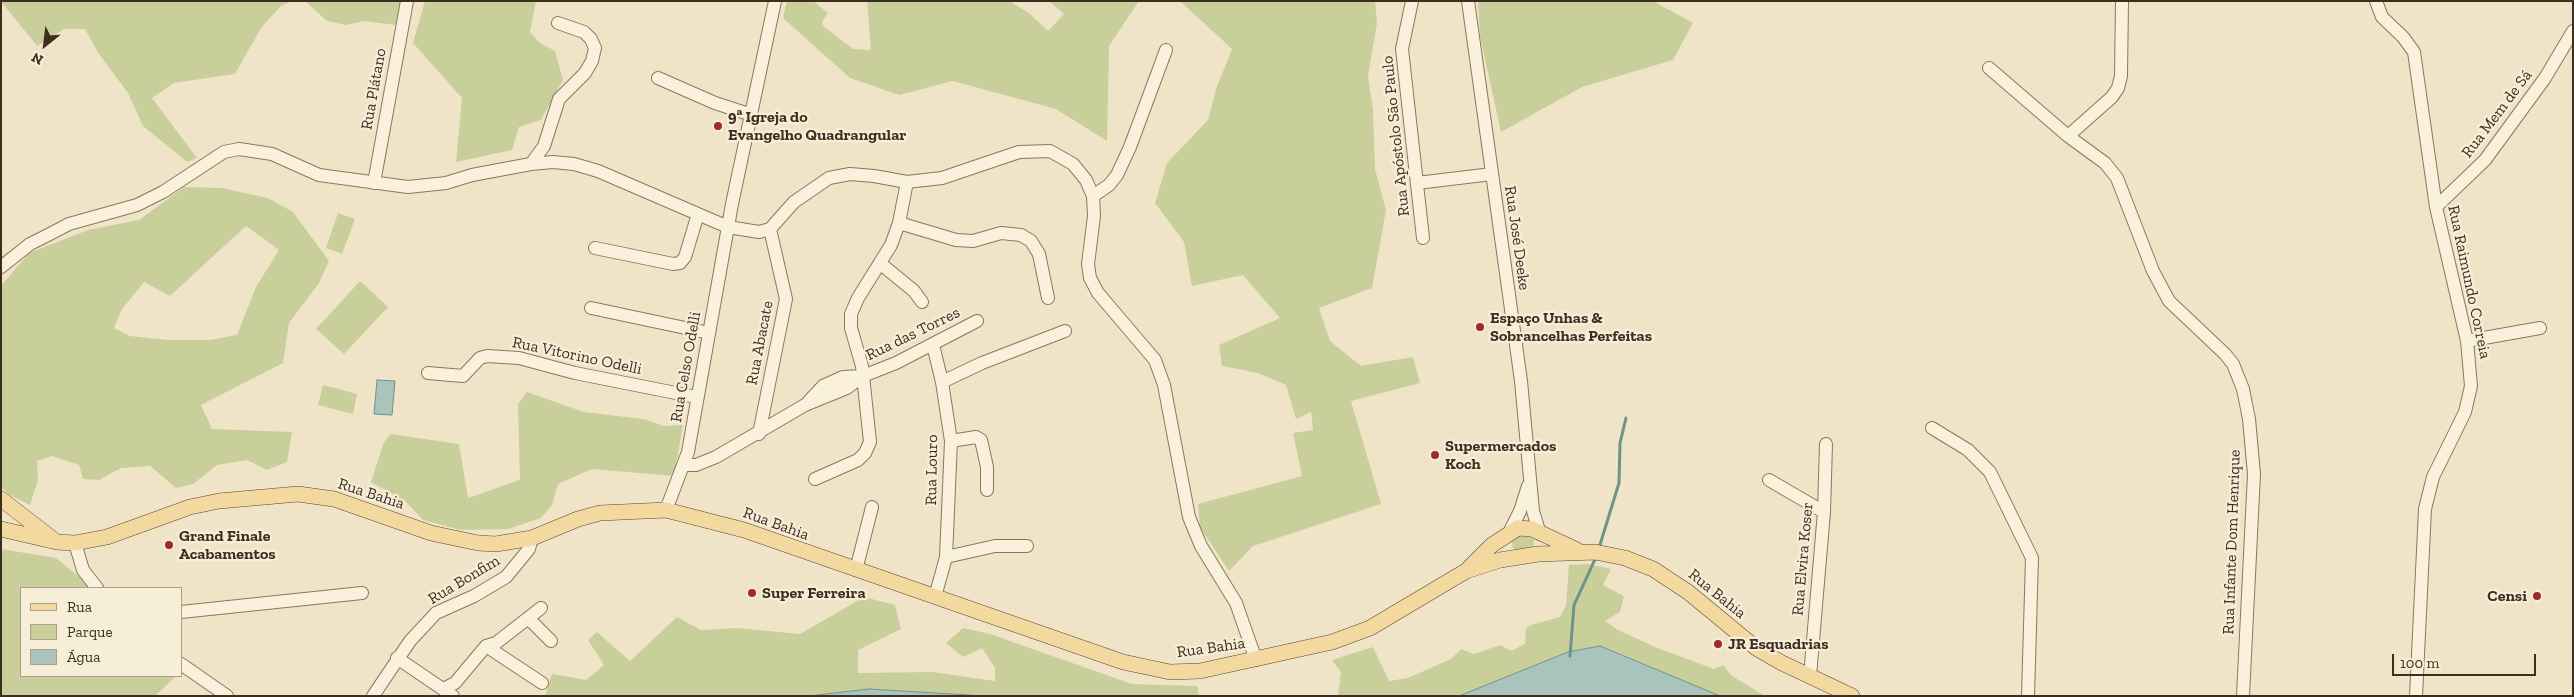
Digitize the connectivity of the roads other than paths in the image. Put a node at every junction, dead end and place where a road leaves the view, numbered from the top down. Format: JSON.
{"nodes":[{"id":1,"x":407,"y":1,"type":"edge"},
{"id":2,"x":775,"y":1,"type":"edge"},
{"id":3,"x":1412,"y":1,"type":"edge"},
{"id":4,"x":1468,"y":1,"type":"edge"},
{"id":5,"x":2122,"y":1,"type":"edge"},
{"id":6,"x":2376,"y":1,"type":"edge"},
{"id":7,"x":558,"y":23,"type":"dead end"},
{"id":8,"x":2573,"y":31,"type":"edge"},
{"id":9,"x":1166,"y":50,"type":"dead end"},
{"id":10,"x":1989,"y":68,"type":"dead end"},
{"id":11,"x":658,"y":78,"type":"dead end"},
{"id":12,"x":752,"y":115,"type":"junction"},
{"id":13,"x":2068,"y":136,"type":"junction"},
{"id":14,"x":531,"y":164,"type":"junction"},
{"id":15,"x":1492,"y":174,"type":"junction"},
{"id":16,"x":907,"y":182,"type":"junction"},
{"id":17,"x":374,"y":183,"type":"junction"},
{"id":18,"x":1417,"y":183,"type":"junction"},
{"id":19,"x":1093,"y":196,"type":"junction"},
{"id":20,"x":2436,"y":207,"type":"junction"},
{"id":21,"x":698,"y":214,"type":"junction"},
{"id":22,"x":899,"y":223,"type":"junction"},
{"id":23,"x":728,"y":227,"type":"junction"},
{"id":24,"x":770,"y":229,"type":"junction"},
{"id":25,"x":1423,"y":238,"type":"dead end"},
{"id":26,"x":595,"y":248,"type":"dead end"},
{"id":27,"x":882,"y":264,"type":"junction"},
{"id":28,"x":1,"y":267,"type":"edge"},
{"id":29,"x":1048,"y":298,"type":"dead end"},
{"id":30,"x":922,"y":302,"type":"dead end"},
{"id":31,"x":591,"y":308,"type":"dead end"},
{"id":32,"x":977,"y":321,"type":"dead end"},
{"id":33,"x":2540,"y":328,"type":"dead end"},
{"id":34,"x":1065,"y":331,"type":"dead end"},
{"id":35,"x":709,"y":333,"type":"junction"},
{"id":36,"x":2467,"y":340,"type":"junction"},
{"id":37,"x":934,"y":345,"type":"junction"},
{"id":38,"x":428,"y":373,"type":"dead end"},
{"id":39,"x":863,"y":376,"type":"junction"},
{"id":40,"x":942,"y":382,"type":"junction"},
{"id":41,"x":696,"y":397,"type":"junction"},
{"id":42,"x":1932,"y":428,"type":"dead end"},
{"id":43,"x":759,"y":434,"type":"junction"},
{"id":44,"x":951,"y":441,"type":"junction"},
{"id":45,"x":1826,"y":444,"type":"dead end"},
{"id":46,"x":684,"y":465,"type":"junction"},
{"id":47,"x":816,"y":479,"type":"dead end"},
{"id":48,"x":1530,"y":479,"type":"junction"},
{"id":49,"x":1769,"y":480,"type":"dead end"},
{"id":50,"x":987,"y":490,"type":"dead end"},
{"id":51,"x":1,"y":499,"type":"edge"},
{"id":52,"x":872,"y":507,"type":"dead end"},
{"id":53,"x":666,"y":510,"type":"junction"},
{"id":54,"x":1824,"y":512,"type":"junction"},
{"id":55,"x":1,"y":529,"type":"edge"},
{"id":56,"x":1509,"y":533,"type":"junction"},
{"id":57,"x":1540,"y":534,"type":"junction"},
{"id":58,"x":532,"y":538,"type":"junction"},
{"id":59,"x":57,"y":542,"type":"junction"},
{"id":60,"x":75,"y":543,"type":"junction"},
{"id":61,"x":1027,"y":546,"type":"dead end"},
{"id":62,"x":1588,"y":552,"type":"junction"},
{"id":63,"x":1538,"y":554,"type":"junction"},
{"id":64,"x":946,"y":557,"type":"junction"},
{"id":65,"x":1512,"y":557,"type":"junction"},
{"id":66,"x":856,"y":570,"type":"junction"},
{"id":67,"x":1466,"y":571,"type":"junction"},
{"id":68,"x":96,"y":587,"type":"edge"},
{"id":69,"x":362,"y":593,"type":"dead end"},
{"id":70,"x":935,"y":597,"type":"junction"},
{"id":71,"x":541,"y":608,"type":"dead end"},
{"id":72,"x":182,"y":612,"type":"edge"},
{"id":73,"x":528,"y":618,"type":"junction"},
{"id":74,"x":551,"y":640,"type":"dead end"},
{"id":75,"x":486,"y":646,"type":"junction"},
{"id":76,"x":397,"y":658,"type":"junction"},
{"id":77,"x":1256,"y":660,"type":"junction"},
{"id":78,"x":182,"y":665,"type":"edge"},
{"id":79,"x":1810,"y":676,"type":"junction"},
{"id":80,"x":542,"y":684,"type":"dead end"},
{"id":81,"x":448,"y":692,"type":"edge"},
{"id":82,"x":227,"y":696,"type":"edge"},
{"id":83,"x":373,"y":696,"type":"edge"},
{"id":84,"x":1852,"y":696,"type":"edge"},
{"id":85,"x":2028,"y":696,"type":"edge"},
{"id":86,"x":2243,"y":696,"type":"edge"},
{"id":87,"x":2416,"y":696,"type":"edge"}],
"edges":[{"from":1,"to":17,"type":"street","name":"Rua Plátano"},
{"from":2,"to":12,"type":"street","name":"Rua Celso Odelli"},
{"from":3,"to":18,"type":"street","name":"Rua Apóstolo São Paulo"},
{"from":4,"to":15,"type":"street","name":"Rua José Deeke"},
{"from":5,"to":13,"type":"street"},
{"from":6,"to":20,"type":"street","name":"Rua Raimundo Correia"},
{"from":7,"to":14,"type":"street"},
{"from":8,"to":20,"type":"street","name":"Rua Mem de Sá"},
{"from":9,"to":19,"type":"street"},
{"from":10,"to":13,"type":"street","name":"Rua Infante Dom Henrique"},
{"from":11,"to":12,"type":"street"},
{"from":12,"to":23,"type":"street","name":"Rua Celso Odelli"},
{"from":13,"to":86,"type":"street","name":"Rua Infante Dom Henrique"},
{"from":14,"to":17,"type":"street"},
{"from":14,"to":21,"type":"street"},
{"from":15,"to":18,"type":"street"},
{"from":15,"to":48,"type":"street","name":"Rua José Deeke"},
{"from":16,"to":19,"type":"street"},
{"from":16,"to":22,"type":"street"},
{"from":16,"to":24,"type":"street"},
{"from":17,"to":28,"type":"street"},
{"from":18,"to":25,"type":"street","name":"Rua Apóstolo São Paulo"},
{"from":19,"to":77,"type":"street"},
{"from":20,"to":36,"type":"street","name":"Rua Raimundo Correia"},
{"from":21,"to":23,"type":"street"},
{"from":21,"to":26,"type":"street"},
{"from":22,"to":27,"type":"street"},
{"from":22,"to":29,"type":"street"},
{"from":23,"to":24,"type":"street"},
{"from":23,"to":35,"type":"street","name":"Rua Celso Odelli"},
{"from":24,"to":43,"type":"street","name":"Rua Abacate"},
{"from":27,"to":30,"type":"street"},
{"from":27,"to":39,"type":"street"},
{"from":31,"to":35,"type":"street"},
{"from":32,"to":37,"type":"street","name":"Rua das Torres"},
{"from":33,"to":36,"type":"street"},
{"from":34,"to":40,"type":"street"},
{"from":35,"to":41,"type":"street","name":"Rua Celso Odelli"},
{"from":36,"to":87,"type":"street","name":"Rua Raimundo Correia"},
{"from":37,"to":39,"type":"street","name":"Rua das Torres"},
{"from":37,"to":40,"type":"street","name":"Rua Louro"},
{"from":38,"to":41,"type":"street","name":"Rua Vitorino Odelli"},
{"from":39,"to":43,"type":"street","name":"Rua das Torres"},
{"from":39,"to":47,"type":"street"},
{"from":40,"to":44,"type":"street","name":"Rua Louro"},
{"from":41,"to":46,"type":"street","name":"Rua Celso Odelli"},
{"from":42,"to":85,"type":"street"},
{"from":43,"to":46,"type":"street","name":"Rua das Torres"},
{"from":44,"to":50,"type":"street"},
{"from":44,"to":64,"type":"street","name":"Rua Louro"},
{"from":45,"to":54,"type":"street","name":"Rua Elvira Koser"},
{"from":46,"to":53,"type":"street","name":"Rua Celso Odelli"},
{"from":48,"to":56,"type":"street","name":"Rua José Deeke"},
{"from":48,"to":57,"type":"street","name":"Rua José Deeke"},
{"from":49,"to":54,"type":"street"},
{"from":51,"to":59,"type":"main road"},
{"from":52,"to":66,"type":"street"},
{"from":53,"to":58,"type":"main road","name":"Rua Bahia"},
{"from":53,"to":66,"type":"main road","name":"Rua Bahia"},
{"from":54,"to":79,"type":"street","name":"Rua Elvira Koser"},
{"from":55,"to":59,"type":"main road","name":"Rua Bahia"},
{"from":56,"to":57,"type":"main road","name":"Rua Bahia"},
{"from":56,"to":65,"type":"main road"},
{"from":56,"to":67,"type":"main road","name":"Rua Bahia"},
{"from":57,"to":62,"type":"main road","name":"Rua Bahia"},
{"from":57,"to":63,"type":"main road"},
{"from":58,"to":60,"type":"main road","name":"Rua Bahia"},
{"from":58,"to":76,"type":"street","name":"Rua Bonfim"},
{"from":59,"to":60,"type":"main road","name":"Rua Bahia"},
{"from":60,"to":68,"type":"street"},
{"from":61,"to":64,"type":"street"},
{"from":62,"to":63,"type":"main road","name":"Rua Bahia"},
{"from":62,"to":79,"type":"main road","name":"Rua Bahia"},
{"from":63,"to":65,"type":"main road","name":"Rua Bahia"},
{"from":64,"to":70,"type":"street","name":"Rua Louro"},
{"from":65,"to":67,"type":"main road","name":"Rua Bahia"},
{"from":66,"to":70,"type":"main road","name":"Rua Bahia"},
{"from":67,"to":77,"type":"main road","name":"Rua Bahia"},
{"from":69,"to":72,"type":"street"},
{"from":70,"to":77,"type":"main road","name":"Rua Bahia"},
{"from":71,"to":73,"type":"street"},
{"from":73,"to":74,"type":"street"},
{"from":73,"to":75,"type":"street"},
{"from":75,"to":80,"type":"street"},
{"from":75,"to":81,"type":"street"},
{"from":76,"to":81,"type":"street"},
{"from":76,"to":83,"type":"street","name":"Rua Bonfim"},
{"from":78,"to":82,"type":"street"},
{"from":79,"to":84,"type":"main road","name":"Rua Bahia"}]}
